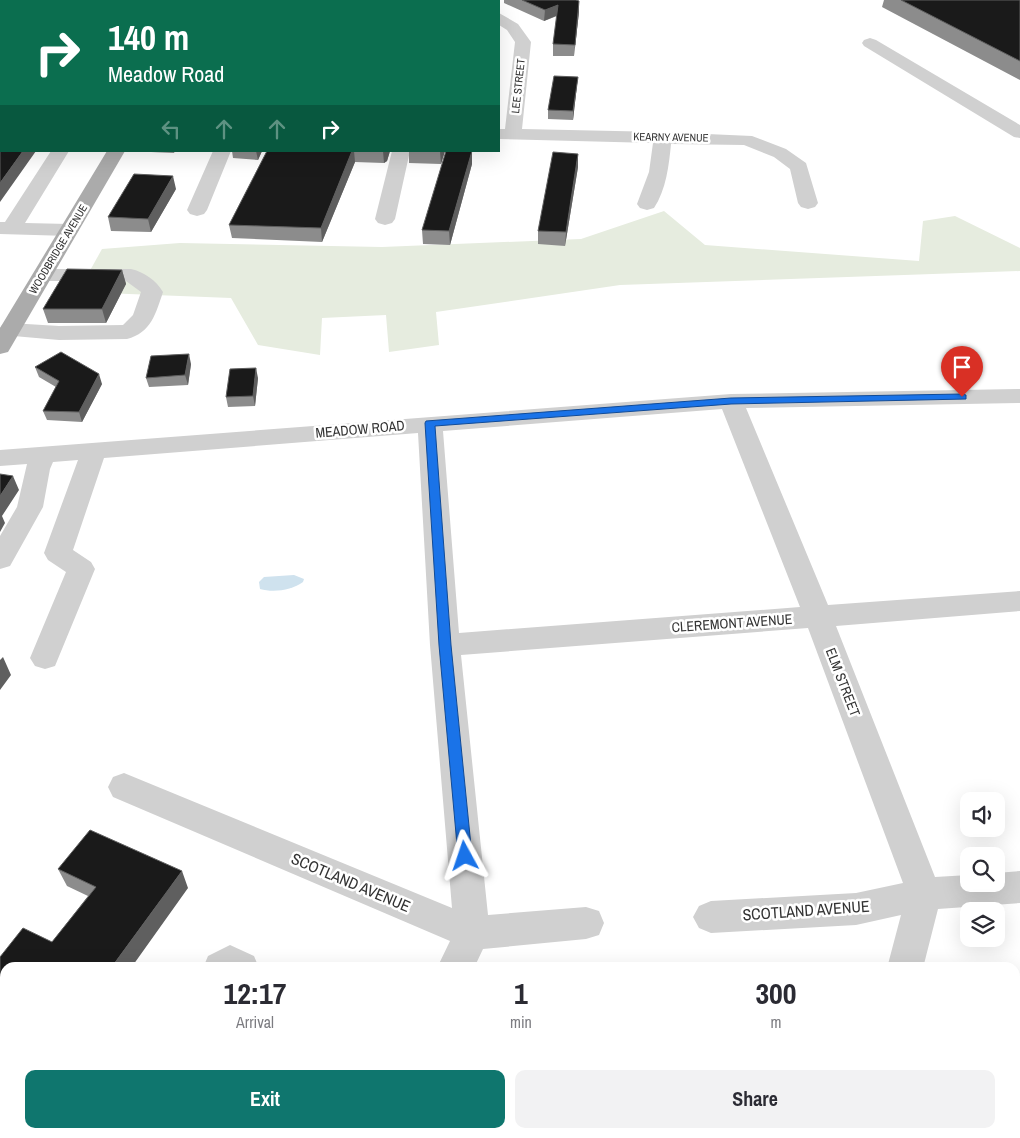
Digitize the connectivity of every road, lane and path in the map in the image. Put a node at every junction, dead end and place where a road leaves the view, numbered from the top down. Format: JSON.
{"nodes":[{"id":1,"x":500,"y":19,"type":"edge"},
{"id":2,"x":870,"y":44,"type":"dead end"},
{"id":3,"x":1020,"y":133,"type":"edge"},
{"id":4,"x":506,"y":134,"type":"edge"},
{"id":5,"x":662,"y":137,"type":"junction"},
{"id":6,"x":59,"y":152,"type":"edge"},
{"id":7,"x":115,"y":152,"type":"edge"},
{"id":8,"x":222,"y":152,"type":"edge"},
{"id":9,"x":400,"y":152,"type":"edge"},
{"id":10,"x":808,"y":203,"type":"dead end"},
{"id":11,"x":647,"y":204,"type":"dead end"},
{"id":12,"x":197,"y":210,"type":"dead end"},
{"id":13,"x":385,"y":219,"type":"dead end"},
{"id":14,"x":5,"y":229,"type":"edge"},
{"id":15,"x":69,"y":230,"type":"junction"},
{"id":16,"x":43,"y":275,"type":"junction"},
{"id":17,"x":4,"y":338,"type":"edge"},
{"id":18,"x":1020,"y":396,"type":"edge"},
{"id":19,"x":731,"y":401,"type":"junction"},
{"id":20,"x":430,"y":423,"type":"junction"},
{"id":21,"x":94,"y":450,"type":"junction"},
{"id":22,"x":44,"y":455,"type":"junction"},
{"id":23,"x":0,"y":458,"type":"edge"},
{"id":24,"x":0,"y":559,"type":"edge"},
{"id":25,"x":1020,"y":601,"type":"edge"},
{"id":26,"x":818,"y":616,"type":"junction"},
{"id":27,"x":445,"y":645,"type":"junction"},
{"id":28,"x":45,"y":658,"type":"dead end"},
{"id":29,"x":124,"y":787,"type":"dead end"},
{"id":30,"x":1020,"y":887,"type":"edge"},
{"id":31,"x":924,"y":894,"type":"junction"},
{"id":32,"x":711,"y":917,"type":"dead end"},
{"id":33,"x":586,"y":923,"type":"dead end"},
{"id":34,"x":472,"y":933,"type":"junction"},
{"id":35,"x":458,"y":962,"type":"edge"},
{"id":36,"x":907,"y":962,"type":"edge"}],
"edges":[{"from":1,"to":4,"type":"street","name":"LEE STREET"},
{"from":2,"to":3,"type":"street"},
{"from":4,"to":5,"type":"street","name":"KEARNY AVENUE"},
{"from":5,"to":10,"type":"street","name":"KEARNY AVENUE"},
{"from":5,"to":11,"type":"street"},
{"from":6,"to":14,"type":"street"},
{"from":7,"to":15,"type":"main road","name":"WOODBRIDGE AVENUE"},
{"from":8,"to":12,"type":"street"},
{"from":9,"to":13,"type":"street"},
{"from":14,"to":15,"type":"street"},
{"from":15,"to":16,"type":"main road","name":"WOODBRIDGE AVENUE"},
{"from":16,"to":17,"type":"main road","name":"WOODBRIDGE AVENUE"},
{"from":16,"to":17,"type":"street"},
{"from":18,"to":19,"type":"street","name":"MEADOW ROAD"},
{"from":19,"to":20,"type":"street","name":"MEADOW ROAD"},
{"from":19,"to":26,"type":"street","name":"ELM STREET"},
{"from":20,"to":21,"type":"street","name":"MEADOW ROAD"},
{"from":20,"to":27,"type":"street"},
{"from":21,"to":22,"type":"street","name":"MEADOW ROAD"},
{"from":21,"to":28,"type":"street"},
{"from":22,"to":23,"type":"street","name":"MEADOW ROAD"},
{"from":22,"to":24,"type":"street"},
{"from":25,"to":26,"type":"street","name":"CLEREMONT AVENUE"},
{"from":26,"to":27,"type":"street","name":"CLEREMONT AVENUE"},
{"from":26,"to":31,"type":"street","name":"ELM STREET"},
{"from":27,"to":34,"type":"street"},
{"from":29,"to":34,"type":"street","name":"SCOTLAND AVENUE"},
{"from":30,"to":31,"type":"street","name":"SCOTLAND AVENUE"},
{"from":31,"to":32,"type":"street","name":"SCOTLAND AVENUE"},
{"from":31,"to":36,"type":"street"},
{"from":33,"to":34,"type":"street","name":"SCOTLAND AVENUE"},
{"from":34,"to":35,"type":"street"}]}
